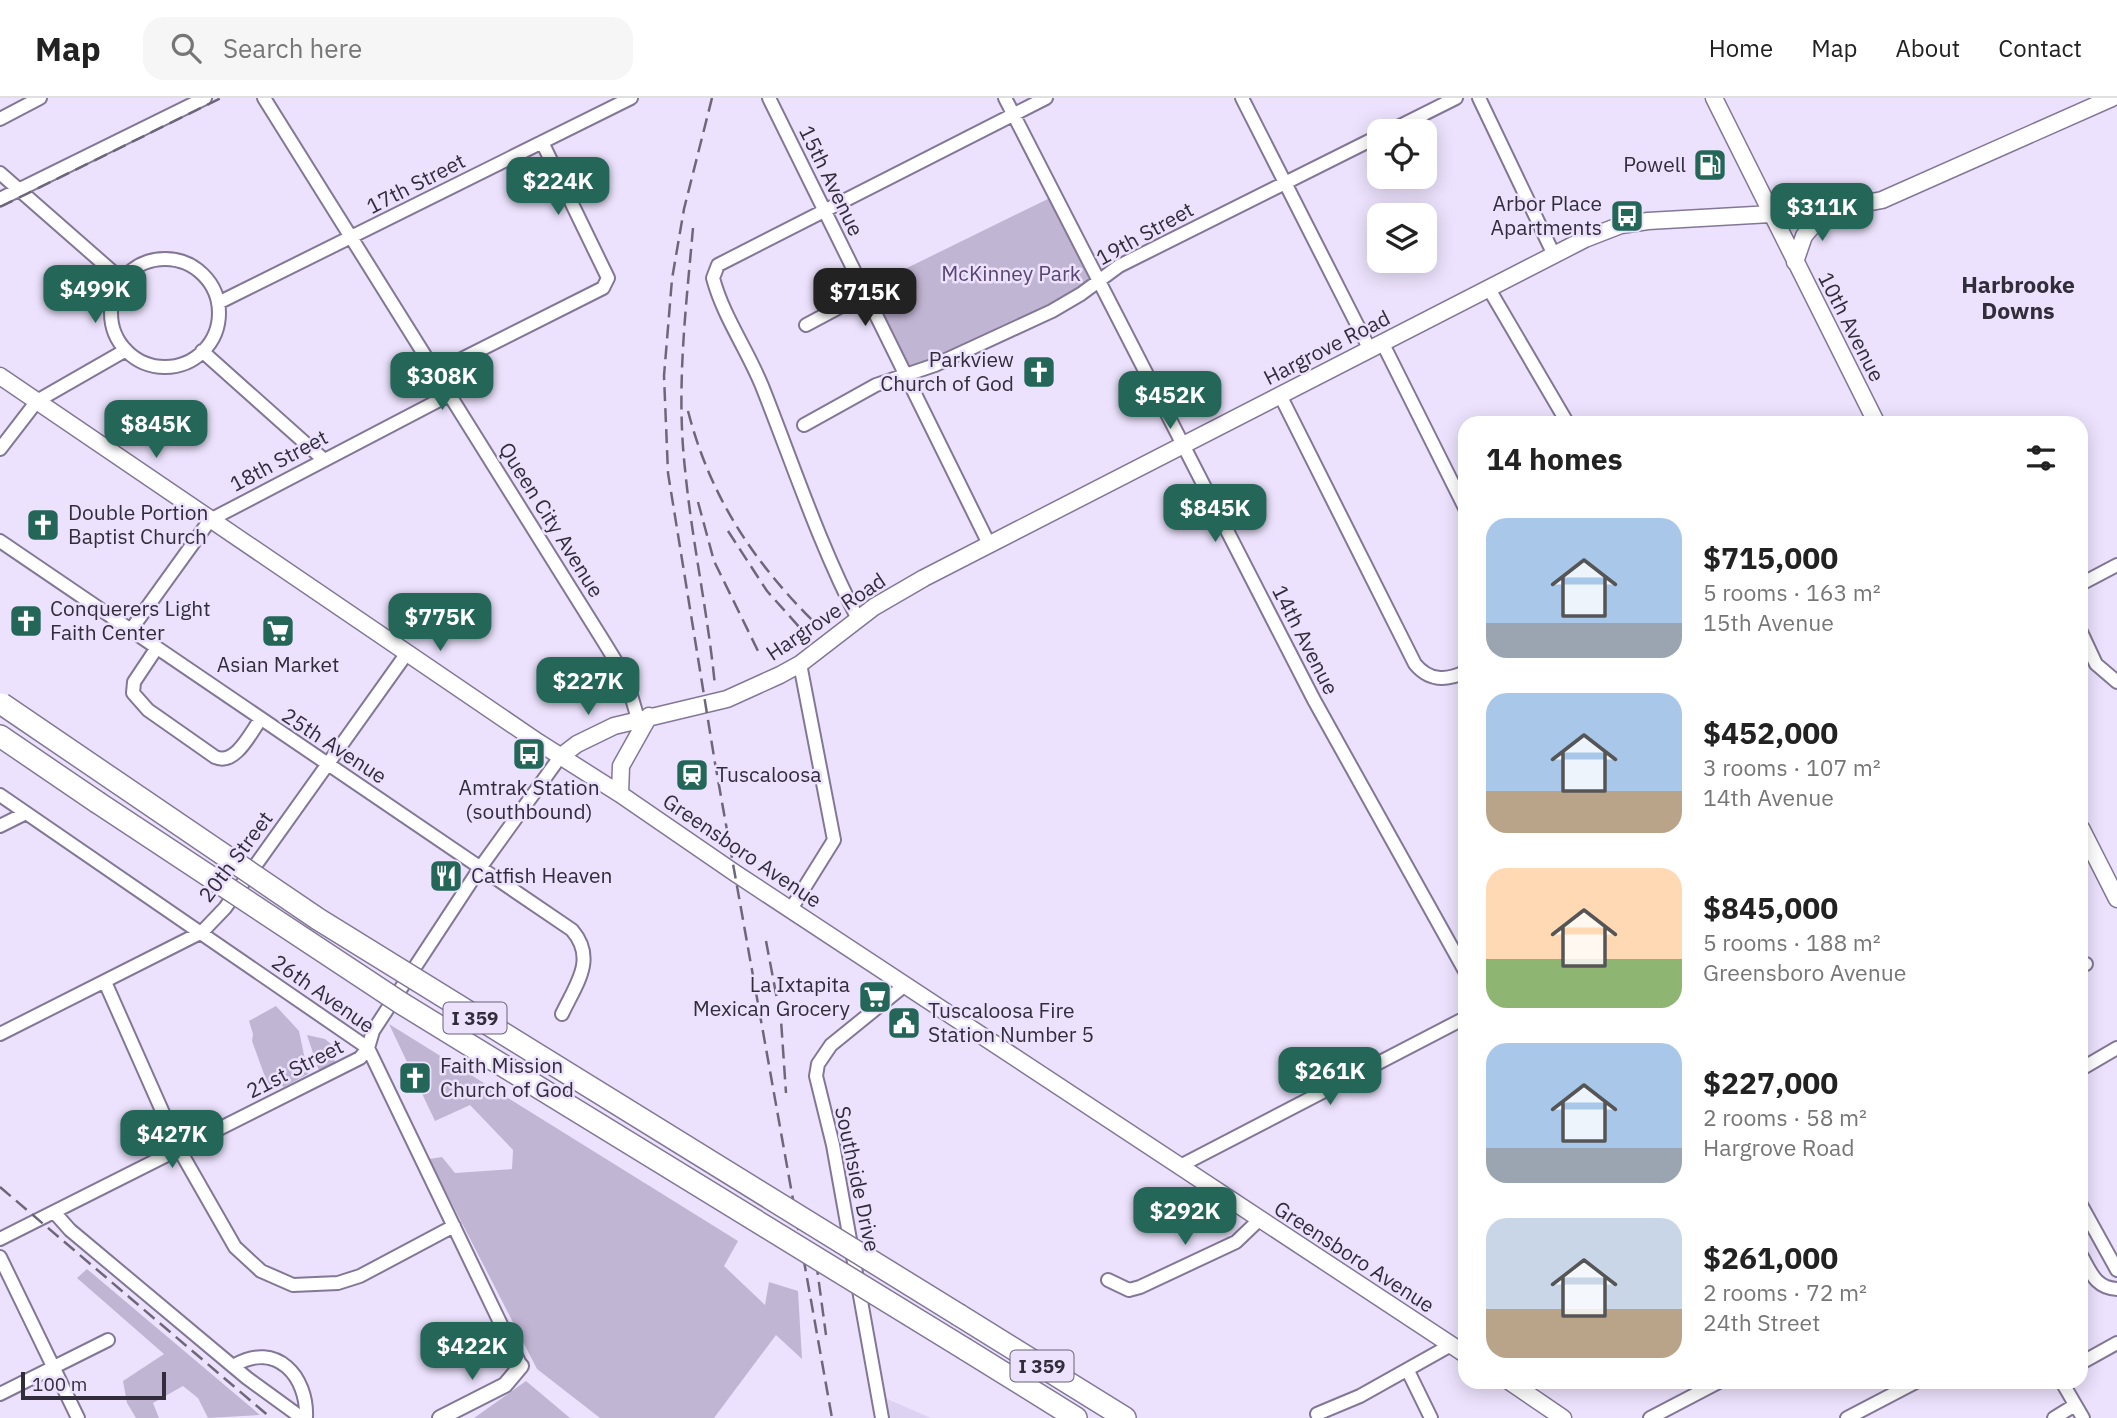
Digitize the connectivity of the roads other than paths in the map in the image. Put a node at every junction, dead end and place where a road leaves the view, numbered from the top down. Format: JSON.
{"nodes":[{"id":1,"x":40,"y":98,"type":"edge"},
{"id":2,"x":205,"y":98,"type":"edge"},
{"id":3,"x":264,"y":98,"type":"edge"},
{"id":4,"x":631,"y":98,"type":"edge"},
{"id":5,"x":769,"y":98,"type":"edge"},
{"id":6,"x":1004,"y":98,"type":"edge"},
{"id":7,"x":1046,"y":98,"type":"edge"},
{"id":8,"x":1242,"y":98,"type":"edge"},
{"id":9,"x":1456,"y":98,"type":"edge"},
{"id":10,"x":1479,"y":98,"type":"edge"},
{"id":11,"x":1714,"y":98,"type":"edge"},
{"id":12,"x":2112,"y":98,"type":"edge"},
{"id":13,"x":1012,"y":115,"type":"junction"},
{"id":14,"x":0,"y":119,"type":"edge"},
{"id":15,"x":1414,"y":119,"type":"edge"},
{"id":16,"x":542,"y":142,"type":"junction"},
{"id":17,"x":1367,"y":142,"type":"edge"},
{"id":18,"x":0,"y":173,"type":"edge"},
{"id":19,"x":1285,"y":183,"type":"junction"},
{"id":20,"x":18,"y":190,"type":"junction"},
{"id":21,"x":0,"y":200,"type":"edge"},
{"id":22,"x":824,"y":211,"type":"junction"},
{"id":23,"x":1825,"y":211,"type":"junction"},
{"id":24,"x":1768,"y":212,"type":"junction"},
{"id":25,"x":352,"y":238,"type":"junction"},
{"id":26,"x":1554,"y":254,"type":"junction"},
{"id":27,"x":1795,"y":262,"type":"junction"},
{"id":28,"x":122,"y":280,"type":"junction"},
{"id":29,"x":1098,"y":283,"type":"junction"},
{"id":30,"x":1489,"y":289,"type":"junction"},
{"id":31,"x":866,"y":293,"type":"junction"},
{"id":32,"x":218,"y":303,"type":"junction"},
{"id":33,"x":806,"y":325,"type":"dead end"},
{"id":34,"x":1376,"y":347,"type":"junction"},
{"id":35,"x":126,"y":350,"type":"junction"},
{"id":36,"x":202,"y":351,"type":"junction"},
{"id":37,"x":436,"y":372,"type":"junction"},
{"id":38,"x":0,"y":376,"type":"edge"},
{"id":39,"x":907,"y":376,"type":"junction"},
{"id":40,"x":451,"y":394,"type":"junction"},
{"id":41,"x":1280,"y":396,"type":"junction"},
{"id":42,"x":37,"y":401,"type":"junction"},
{"id":43,"x":1563,"y":416,"type":"edge"},
{"id":44,"x":1873,"y":416,"type":"edge"},
{"id":45,"x":804,"y":425,"type":"dead end"},
{"id":46,"x":1183,"y":445,"type":"junction"},
{"id":47,"x":0,"y":449,"type":"edge"},
{"id":48,"x":323,"y":459,"type":"junction"},
{"id":49,"x":1458,"y":495,"type":"edge"},
{"id":50,"x":210,"y":520,"type":"junction"},
{"id":51,"x":0,"y":541,"type":"edge"},
{"id":52,"x":989,"y":544,"type":"junction"},
{"id":53,"x":2117,"y":565,"type":"edge"},
{"id":54,"x":2088,"y":580,"type":"edge"},
{"id":55,"x":858,"y":619,"type":"junction"},
{"id":56,"x":130,"y":631,"type":"junction"},
{"id":57,"x":2088,"y":647,"type":"edge"},
{"id":58,"x":156,"y":649,"type":"junction"},
{"id":59,"x":407,"y":653,"type":"junction"},
{"id":60,"x":800,"y":664,"type":"junction"},
{"id":61,"x":1458,"y":674,"type":"edge"},
{"id":62,"x":2117,"y":682,"type":"edge"},
{"id":63,"x":0,"y":703,"type":"edge"},
{"id":64,"x":643,"y":718,"type":"junction"},
{"id":65,"x":260,"y":720,"type":"junction"},
{"id":66,"x":0,"y":736,"type":"edge"},
{"id":67,"x":560,"y":757,"type":"junction"},
{"id":68,"x":328,"y":764,"type":"junction"},
{"id":69,"x":620,"y":794,"type":"junction"},
{"id":70,"x":0,"y":795,"type":"edge"},
{"id":71,"x":26,"y":813,"type":"junction"},
{"id":72,"x":0,"y":826,"type":"edge"},
{"id":73,"x":2088,"y":844,"type":"edge"},
{"id":74,"x":480,"y":868,"type":"junction"},
{"id":75,"x":2117,"y":900,"type":"edge"},
{"id":76,"x":791,"y":909,"type":"junction"},
{"id":77,"x":202,"y":932,"type":"junction"},
{"id":78,"x":1458,"y":958,"type":"edge"},
{"id":79,"x":105,"y":982,"type":"junction"},
{"id":80,"x":905,"y":985,"type":"junction"},
{"id":81,"x":562,"y":1014,"type":"dead end"},
{"id":82,"x":1458,"y":1022,"type":"edge"},
{"id":83,"x":0,"y":1034,"type":"edge"},
{"id":84,"x":368,"y":1048,"type":"junction"},
{"id":85,"x":2117,"y":1048,"type":"edge"},
{"id":86,"x":2088,"y":1065,"type":"edge"},
{"id":87,"x":179,"y":1149,"type":"junction"},
{"id":88,"x":1180,"y":1166,"type":"junction"},
{"id":89,"x":54,"y":1212,"type":"junction"},
{"id":90,"x":2088,"y":1218,"type":"edge"},
{"id":91,"x":1260,"y":1219,"type":"junction"},
{"id":92,"x":454,"y":1226,"type":"junction"},
{"id":93,"x":0,"y":1239,"type":"edge"},
{"id":94,"x":0,"y":1257,"type":"edge"},
{"id":95,"x":2088,"y":1268,"type":"edge"},
{"id":96,"x":2117,"y":1270,"type":"edge"},
{"id":97,"x":1108,"y":1280,"type":"dead end"},
{"id":98,"x":2117,"y":1289,"type":"edge"},
{"id":99,"x":108,"y":1340,"type":"dead end"},
{"id":100,"x":2117,"y":1343,"type":"edge"},
{"id":101,"x":1458,"y":1349,"type":"edge"},
{"id":102,"x":2088,"y":1359,"type":"edge"},
{"id":103,"x":239,"y":1362,"type":"junction"},
{"id":104,"x":521,"y":1366,"type":"joint"},
{"id":105,"x":54,"y":1367,"type":"junction"},
{"id":106,"x":1408,"y":1371,"type":"junction"},
{"id":107,"x":1520,"y":1389,"type":"edge"},
{"id":108,"x":1706,"y":1389,"type":"edge"},
{"id":109,"x":1903,"y":1389,"type":"edge"},
{"id":110,"x":2066,"y":1389,"type":"edge"},
{"id":111,"x":0,"y":1394,"type":"edge"},
{"id":112,"x":2076,"y":1405,"type":"junction"},
{"id":113,"x":1317,"y":1414,"type":"dead end"},
{"id":114,"x":78,"y":1418,"type":"edge"},
{"id":115,"x":304,"y":1418,"type":"edge"},
{"id":116,"x":440,"y":1418,"type":"edge"},
{"id":117,"x":882,"y":1418,"type":"edge"},
{"id":118,"x":1076,"y":1418,"type":"edge"},
{"id":119,"x":1125,"y":1418,"type":"edge"},
{"id":120,"x":1431,"y":1418,"type":"edge"},
{"id":121,"x":1563,"y":1418,"type":"edge"},
{"id":122,"x":1650,"y":1418,"type":"edge"},
{"id":123,"x":1847,"y":1418,"type":"edge"},
{"id":124,"x":2054,"y":1418,"type":"edge"},
{"id":125,"x":2083,"y":1418,"type":"edge"}],
"edges":[{"from":1,"to":14,"type":"street"},
{"from":2,"to":20,"type":"street"},
{"from":3,"to":25,"type":"street","name":"Queen City Avenue"},
{"from":4,"to":16,"type":"street","name":"17th Street"},
{"from":5,"to":22,"type":"street","name":"15th Avenue"},
{"from":6,"to":13,"type":"street","name":"14th Avenue"},
{"from":7,"to":13,"type":"street"},
{"from":8,"to":19,"type":"street"},
{"from":9,"to":15,"type":"street"},
{"from":10,"to":26,"type":"street"},
{"from":11,"to":24,"type":"main road","name":"10th Avenue"},
{"from":12,"to":23,"type":"main road","name":"Hargrove Road"},
{"from":13,"to":22,"type":"street"},
{"from":13,"to":29,"type":"street","name":"14th Avenue"},
{"from":16,"to":25,"type":"street","name":"17th Street"},
{"from":16,"to":37,"type":"street"},
{"from":17,"to":19,"type":"street","name":"19th Street"},
{"from":18,"to":20,"type":"street"},
{"from":19,"to":29,"type":"street","name":"19th Street"},
{"from":19,"to":34,"type":"street"},
{"from":20,"to":21,"type":"street"},
{"from":20,"to":28,"type":"street"},
{"from":22,"to":31,"type":"street","name":"15th Avenue"},
{"from":22,"to":55,"type":"street"},
{"from":23,"to":24,"type":"main road","name":"Hargrove Road"},
{"from":23,"to":27,"type":"main road"},
{"from":24,"to":26,"type":"main road","name":"Hargrove Road"},
{"from":24,"to":27,"type":"main road","name":"10th Avenue"},
{"from":25,"to":32,"type":"street","name":"17th Street"},
{"from":25,"to":37,"type":"street","name":"Queen City Avenue"},
{"from":26,"to":30,"type":"main road","name":"Hargrove Road"},
{"from":27,"to":44,"type":"main road","name":"10th Avenue"},
{"from":28,"to":32,"type":"street"},
{"from":28,"to":35,"type":"street"},
{"from":29,"to":39,"type":"street","name":"19th Street"},
{"from":29,"to":46,"type":"street","name":"14th Avenue"},
{"from":30,"to":34,"type":"main road","name":"Hargrove Road"},
{"from":30,"to":43,"type":"street"},
{"from":31,"to":33,"type":"street"},
{"from":31,"to":39,"type":"street","name":"15th Avenue"},
{"from":32,"to":36,"type":"street"},
{"from":34,"to":41,"type":"main road","name":"Hargrove Road"},
{"from":34,"to":49,"type":"street"},
{"from":35,"to":36,"type":"street"},
{"from":35,"to":42,"type":"street"},
{"from":36,"to":48,"type":"street"},
{"from":37,"to":40,"type":"street","name":"Queen City Avenue"},
{"from":38,"to":42,"type":"main road","name":"Greensboro Avenue"},
{"from":39,"to":45,"type":"street","name":"19th Street"},
{"from":39,"to":52,"type":"street","name":"15th Avenue"},
{"from":40,"to":48,"type":"street","name":"18th Street"},
{"from":40,"to":64,"type":"street","name":"Queen City Avenue"},
{"from":41,"to":46,"type":"main road","name":"Hargrove Road"},
{"from":41,"to":61,"type":"street"},
{"from":42,"to":47,"type":"street"},
{"from":42,"to":50,"type":"main road","name":"Greensboro Avenue"},
{"from":46,"to":52,"type":"main road","name":"Hargrove Road"},
{"from":46,"to":78,"type":"street","name":"14th Avenue"},
{"from":48,"to":50,"type":"street","name":"18th Street"},
{"from":50,"to":56,"type":"street","name":"18th Street"},
{"from":50,"to":59,"type":"main road","name":"Greensboro Avenue"},
{"from":51,"to":56,"type":"street","name":"25th Avenue"},
{"from":52,"to":55,"type":"main road","name":"Hargrove Road"},
{"from":53,"to":54,"type":"street"},
{"from":55,"to":60,"type":"main road","name":"Hargrove Road"},
{"from":56,"to":58,"type":"street","name":"25th Avenue"},
{"from":57,"to":62,"type":"street"},
{"from":58,"to":65,"type":"street","name":"25th Avenue"},
{"from":58,"to":65,"type":"street"},
{"from":59,"to":67,"type":"main road","name":"Greensboro Avenue"},
{"from":59,"to":68,"type":"street","name":"20th Street"},
{"from":60,"to":64,"type":"main road","name":"Hargrove Road"},
{"from":60,"to":76,"type":"street"},
{"from":63,"to":119,"type":"highway","number":"I 359","bridge":true},
{"from":64,"to":67,"type":"main road","name":"Hargrove Road"},
{"from":64,"to":69,"type":"main road"},
{"from":65,"to":68,"type":"street","name":"25th Avenue"},
{"from":66,"to":118,"type":"highway","number":"I 359","bridge":true},
{"from":67,"to":69,"type":"main road","name":"Greensboro Avenue"},
{"from":67,"to":74,"type":"street","name":"21st Street"},
{"from":68,"to":74,"type":"street","name":"25th Avenue"},
{"from":68,"to":77,"type":"street","name":"20th Street"},
{"from":69,"to":76,"type":"main road","name":"Greensboro Avenue"},
{"from":70,"to":71,"type":"street","name":"26th Avenue"},
{"from":71,"to":72,"type":"street"},
{"from":71,"to":77,"type":"street","name":"26th Avenue"},
{"from":73,"to":75,"type":"main road"},
{"from":74,"to":81,"type":"street","name":"25th Avenue"},
{"from":74,"to":84,"type":"street","name":"21st Street"},
{"from":76,"to":80,"type":"main road","name":"Greensboro Avenue"},
{"from":77,"to":79,"type":"street","name":"20th Street"},
{"from":77,"to":84,"type":"street","name":"26th Avenue"},
{"from":79,"to":83,"type":"street","name":"20th Street"},
{"from":79,"to":87,"type":"street"},
{"from":80,"to":88,"type":"main road","name":"Greensboro Avenue"},
{"from":80,"to":117,"type":"street","name":"Southside Drive"},
{"from":82,"to":88,"type":"street"},
{"from":84,"to":87,"type":"street","name":"21st Street"},
{"from":84,"to":92,"type":"street","name":"26th Avenue"},
{"from":85,"to":86,"type":"street"},
{"from":87,"to":89,"type":"street","name":"21st Street"},
{"from":87,"to":92,"type":"street"},
{"from":88,"to":91,"type":"main road","name":"Greensboro Avenue"},
{"from":89,"to":93,"type":"street","name":"21st Street"},
{"from":89,"to":103,"type":"street"},
{"from":90,"to":96,"type":"street"},
{"from":91,"to":97,"type":"street"},
{"from":91,"to":101,"type":"main road","name":"Greensboro Avenue"},
{"from":92,"to":104,"type":"street","name":"26th Avenue"},
{"from":94,"to":105,"type":"street"},
{"from":95,"to":98,"type":"street"},
{"from":99,"to":105,"type":"street"},
{"from":100,"to":102,"type":"street"},
{"from":101,"to":106,"type":"street"},
{"from":103,"to":115,"type":"street"},
{"from":103,"to":115,"type":"street"},
{"from":104,"to":116,"type":"street"},
{"from":105,"to":111,"type":"street"},
{"from":105,"to":114,"type":"street"},
{"from":106,"to":113,"type":"street"},
{"from":106,"to":120,"type":"street"},
{"from":107,"to":121,"type":"main road"},
{"from":108,"to":122,"type":"street"},
{"from":109,"to":123,"type":"street"},
{"from":110,"to":112,"type":"street"},
{"from":112,"to":124,"type":"street"},
{"from":112,"to":125,"type":"street"}]}
